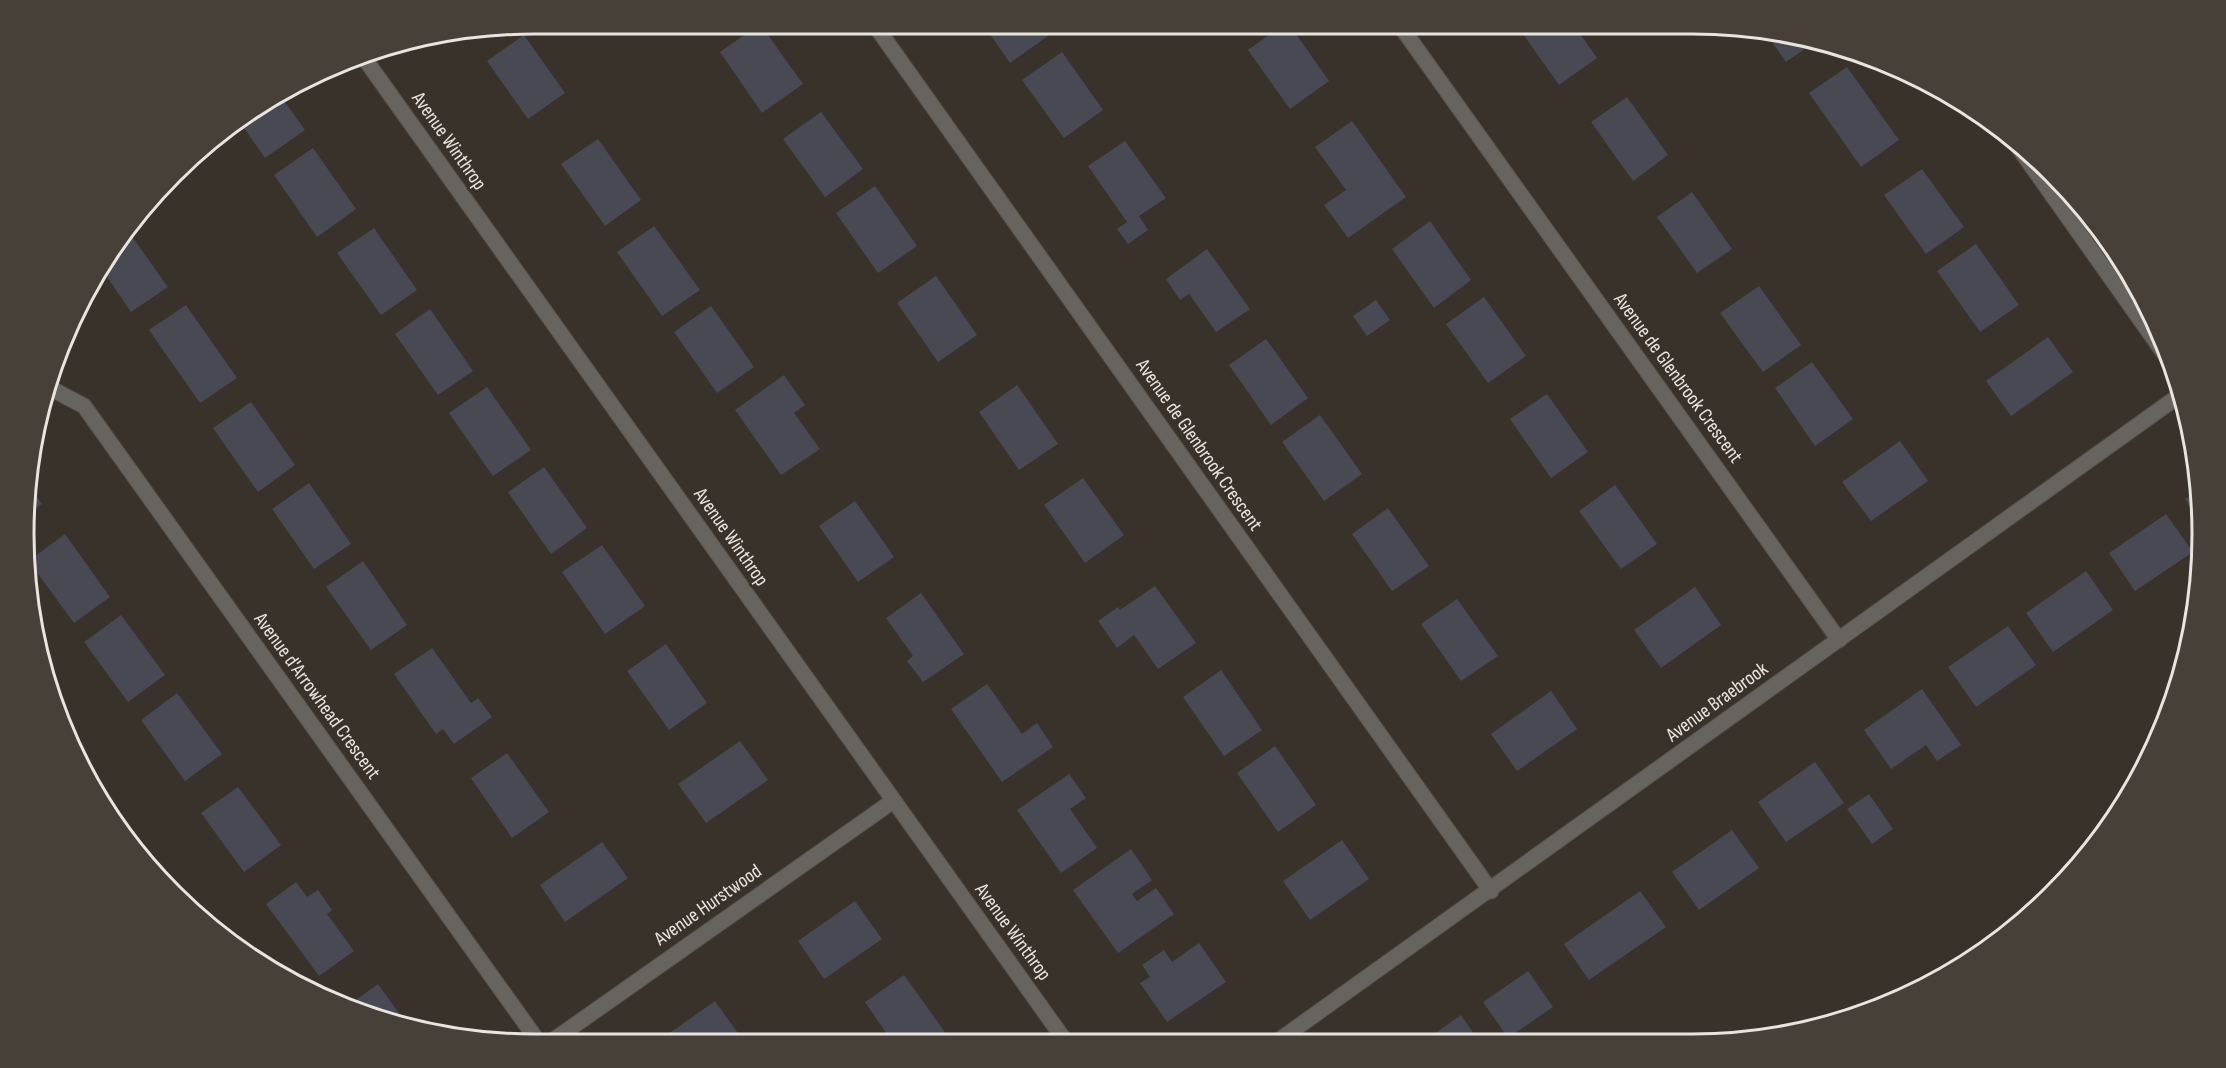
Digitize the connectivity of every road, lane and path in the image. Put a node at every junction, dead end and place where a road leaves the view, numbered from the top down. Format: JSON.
{"nodes":[{"id":1,"x":881,"y":34,"type":"edge"},
{"id":2,"x":1406,"y":34,"type":"edge"},
{"id":3,"x":368,"y":63,"type":"edge"},
{"id":4,"x":2036,"y":173,"type":"edge"},
{"id":5,"x":2148,"y":332,"type":"edge"},
{"id":6,"x":56,"y":391,"type":"edge"},
{"id":7,"x":2173,"y":400,"type":"edge"},
{"id":8,"x":1839,"y":640,"type":"junction"},
{"id":9,"x":893,"y":801,"type":"junction"},
{"id":10,"x":1491,"y":891,"type":"junction"},
{"id":11,"x":533,"y":1034,"type":"edge"},
{"id":12,"x":562,"y":1034,"type":"edge"},
{"id":13,"x":1060,"y":1034,"type":"edge"},
{"id":14,"x":1288,"y":1034,"type":"edge"}],
"edges":[{"from":1,"to":10,"type":"street","name":"Avenue de Glenbrook Crescent"},
{"from":2,"to":8,"type":"street","name":"Avenue de Glenbrook Crescent"},
{"from":3,"to":9,"type":"street","name":"Avenue Winthrop"},
{"from":4,"to":5,"type":"street"},
{"from":6,"to":11,"type":"street","name":"Avenue d'Arrowhead Crescent"},
{"from":7,"to":8,"type":"street","name":"Avenue Braebrook"},
{"from":8,"to":10,"type":"street","name":"Avenue Braebrook"},
{"from":9,"to":12,"type":"street","name":"Avenue Hurstwood"},
{"from":9,"to":13,"type":"street","name":"Avenue Winthrop"},
{"from":10,"to":14,"type":"street","name":"Avenue Braebrook"}]}
